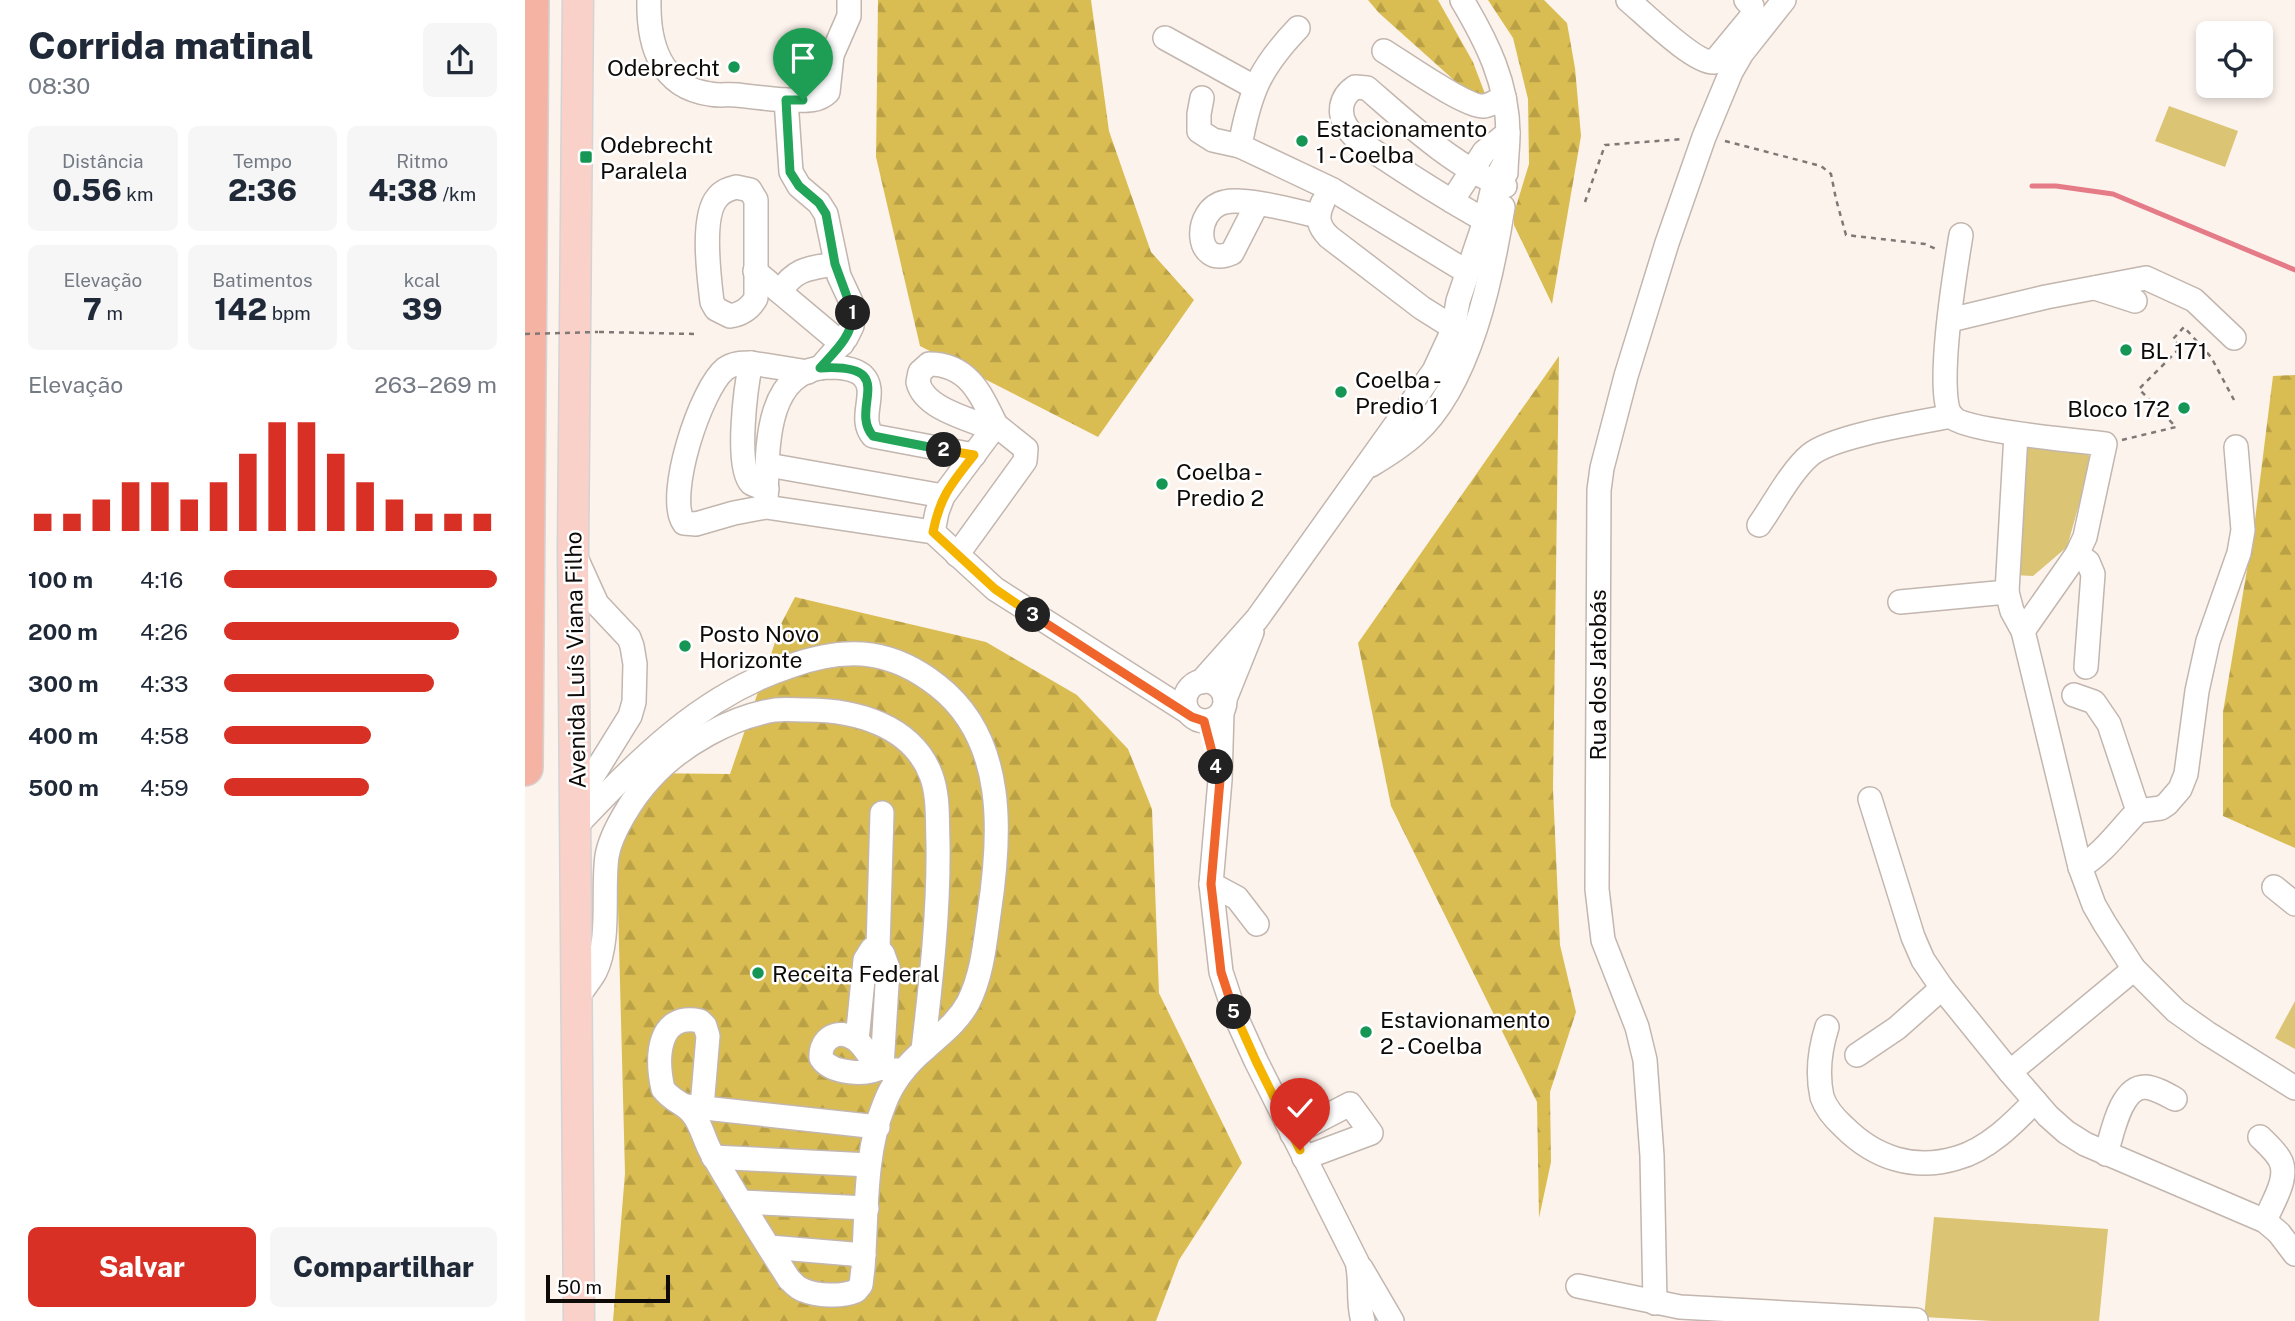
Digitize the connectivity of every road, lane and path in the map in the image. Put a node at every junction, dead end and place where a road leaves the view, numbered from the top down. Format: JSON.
{"nodes":[{"id":1,"x":531,"y":0,"type":"edge"},
{"id":2,"x":578,"y":0,"type":"edge"},
{"id":3,"x":649,"y":0,"type":"edge"},
{"id":4,"x":849,"y":0,"type":"edge"},
{"id":5,"x":1462,"y":0,"type":"edge"},
{"id":6,"x":1628,"y":0,"type":"edge"},
{"id":7,"x":1748,"y":0,"type":"edge"},
{"id":8,"x":1784,"y":0,"type":"edge"},
{"id":9,"x":1297,"y":28,"type":"dead end"},
{"id":10,"x":1165,"y":38,"type":"dead end"},
{"id":11,"x":1384,"y":51,"type":"dead end"},
{"id":12,"x":1254,"y":87,"type":"junction"},
{"id":13,"x":1504,"y":97,"type":"junction"},
{"id":14,"x":1202,"y":98,"type":"dead end"},
{"id":15,"x":786,"y":100,"type":"junction"},
{"id":16,"x":1508,"y":133,"type":"junction"},
{"id":17,"x":1704,"y":137,"type":"junction"},
{"id":18,"x":1240,"y":146,"type":"junction"},
{"id":19,"x":1472,"y":169,"type":"junction"},
{"id":20,"x":1500,"y":185,"type":"junction"},
{"id":21,"x":1333,"y":190,"type":"junction"},
{"id":22,"x":1452,"y":201,"type":"junction"},
{"id":23,"x":1585,"y":202,"type":"dead end"},
{"id":24,"x":1257,"y":204,"type":"dead end"},
{"id":25,"x":1318,"y":216,"type":"junction"},
{"id":26,"x":1492,"y":224,"type":"junction"},
{"id":27,"x":1959,"y":246,"type":"joint"},
{"id":28,"x":835,"y":264,"type":"junction"},
{"id":29,"x":755,"y":271,"type":"junction"},
{"id":30,"x":1467,"y":272,"type":"junction"},
{"id":31,"x":2095,"y":288,"type":"junction"},
{"id":32,"x":781,"y":292,"type":"junction"},
{"id":33,"x":2135,"y":301,"type":"dead end"},
{"id":34,"x":1950,"y":320,"type":"junction"},
{"id":35,"x":525,"y":334,"type":"edge"},
{"id":36,"x":697,"y":334,"type":"dead end"},
{"id":37,"x":1462,"y":334,"type":"junction"},
{"id":38,"x":2234,"y":338,"type":"dead end"},
{"id":39,"x":842,"y":344,"type":"junction"},
{"id":40,"x":751,"y":363,"type":"junction"},
{"id":41,"x":814,"y":370,"type":"junction"},
{"id":42,"x":2234,"y":400,"type":"dead end"},
{"id":43,"x":1952,"y":416,"type":"junction"},
{"id":44,"x":2016,"y":434,"type":"junction"},
{"id":45,"x":743,"y":444,"type":"junction"},
{"id":46,"x":2105,"y":444,"type":"junction"},
{"id":47,"x":2236,"y":447,"type":"dead end"},
{"id":48,"x":974,"y":455,"type":"junction"},
{"id":49,"x":769,"y":456,"type":"junction"},
{"id":50,"x":943,"y":496,"type":"junction"},
{"id":51,"x":766,"y":498,"type":"junction"},
{"id":52,"x":1759,"y":525,"type":"dead end"},
{"id":53,"x":933,"y":532,"type":"junction"},
{"id":54,"x":573,"y":551,"type":"junction"},
{"id":55,"x":2077,"y":554,"type":"junction"},
{"id":56,"x":957,"y":555,"type":"junction"},
{"id":57,"x":2007,"y":592,"type":"junction"},
{"id":58,"x":1900,"y":602,"type":"dead end"},
{"id":59,"x":2022,"y":631,"type":"junction"},
{"id":60,"x":2087,"y":667,"type":"dead end"},
{"id":61,"x":776,"y":670,"type":"junction"},
{"id":62,"x":2074,"y":695,"type":"dead end"},
{"id":63,"x":1204,"y":703,"type":"junction"},
{"id":64,"x":710,"y":704,"type":"junction"},
{"id":65,"x":776,"y":710,"type":"junction"},
{"id":66,"x":725,"y":727,"type":"junction"},
{"id":67,"x":525,"y":768,"type":"edge"},
{"id":68,"x":619,"y":781,"type":"junction"},
{"id":69,"x":636,"y":797,"type":"junction"},
{"id":70,"x":1870,"y":799,"type":"dead end"},
{"id":71,"x":2138,"y":811,"type":"junction"},
{"id":72,"x":882,"y":813,"type":"dead end"},
{"id":73,"x":576,"y":815,"type":"junction"},
{"id":74,"x":2080,"y":867,"type":"junction"},
{"id":75,"x":1211,"y":884,"type":"junction"},
{"id":76,"x":2274,"y":887,"type":"dead end"},
{"id":77,"x":2295,"y":904,"type":"edge"},
{"id":78,"x":1257,"y":924,"type":"dead end"},
{"id":79,"x":878,"y":948,"type":"junction"},
{"id":80,"x":2134,"y":969,"type":"junction"},
{"id":81,"x":1942,"y":988,"type":"junction"},
{"id":82,"x":577,"y":998,"type":"junction"},
{"id":83,"x":1827,"y":1027,"type":"dead end"},
{"id":84,"x":857,"y":1040,"type":"junction"},
{"id":85,"x":923,"y":1050,"type":"junction"},
{"id":86,"x":1857,"y":1055,"type":"dead end"},
{"id":87,"x":893,"y":1069,"type":"junction"},
{"id":88,"x":2010,"y":1072,"type":"junction"},
{"id":89,"x":2295,"y":1088,"type":"edge"},
{"id":90,"x":2175,"y":1099,"type":"dead end"},
{"id":91,"x":2035,"y":1101,"type":"junction"},
{"id":92,"x":878,"y":1127,"type":"junction"},
{"id":93,"x":1292,"y":1134,"type":"junction"},
{"id":94,"x":2260,"y":1137,"type":"dead end"},
{"id":95,"x":2106,"y":1154,"type":"junction"},
{"id":96,"x":713,"y":1157,"type":"junction"},
{"id":97,"x":1304,"y":1158,"type":"junction"},
{"id":98,"x":869,"y":1164,"type":"junction"},
{"id":99,"x":741,"y":1202,"type":"junction"},
{"id":100,"x":867,"y":1208,"type":"junction"},
{"id":101,"x":2265,"y":1221,"type":"junction"},
{"id":102,"x":769,"y":1247,"type":"junction"},
{"id":103,"x":2295,"y":1254,"type":"edge"},
{"id":104,"x":864,"y":1255,"type":"junction"},
{"id":105,"x":1357,"y":1262,"type":"junction"},
{"id":106,"x":1578,"y":1286,"type":"dead end"},
{"id":107,"x":1655,"y":1303,"type":"junction"},
{"id":108,"x":1680,"y":1307,"type":"junction"},
{"id":109,"x":1916,"y":1320,"type":"edge"},
{"id":110,"x":579,"y":1321,"type":"edge"},
{"id":111,"x":1363,"y":1321,"type":"edge"},
{"id":112,"x":1392,"y":1321,"type":"edge"},
{"id":113,"x":1711,"y":1321,"type":"edge"}],
"edges":[{"from":1,"to":67,"type":"highway","name":"Avenida Luís Viana Filho"},
{"from":2,"to":54,"type":"main road","name":"Avenida Luís Viana Filho"},
{"from":3,"to":15,"type":"street"},
{"from":4,"to":15,"type":"street"},
{"from":5,"to":13,"type":"street"},
{"from":6,"to":7,"type":"street"},
{"from":8,"to":17,"type":"street","name":"Rua dos Jatobás"},
{"from":9,"to":12,"type":"street"},
{"from":10,"to":12,"type":"street"},
{"from":11,"to":13,"type":"street"},
{"from":12,"to":18,"type":"street"},
{"from":13,"to":16,"type":"street"},
{"from":14,"to":18,"type":"street"},
{"from":15,"to":28,"type":"street"},
{"from":16,"to":19,"type":"street"},
{"from":16,"to":20,"type":"street"},
{"from":17,"to":23,"type":"path"},
{"from":17,"to":27,"type":"path"},
{"from":17,"to":107,"type":"street","name":"Rua dos Jatobás"},
{"from":18,"to":21,"type":"street"},
{"from":19,"to":20,"type":"street"},
{"from":19,"to":22,"type":"street"},
{"from":19,"to":22,"type":"street"},
{"from":20,"to":26,"type":"street"},
{"from":21,"to":25,"type":"street"},
{"from":21,"to":30,"type":"street"},
{"from":22,"to":26,"type":"street"},
{"from":24,"to":25,"type":"street"},
{"from":25,"to":37,"type":"street"},
{"from":26,"to":30,"type":"street"},
{"from":26,"to":37,"type":"street"},
{"from":27,"to":34,"type":"street"},
{"from":28,"to":32,"type":"street"},
{"from":28,"to":39,"type":"street"},
{"from":29,"to":29,"type":"street"},
{"from":29,"to":32,"type":"street"},
{"from":30,"to":37,"type":"street"},
{"from":31,"to":33,"type":"street"},
{"from":31,"to":34,"type":"street"},
{"from":31,"to":38,"type":"street"},
{"from":32,"to":39,"type":"street"},
{"from":34,"to":43,"type":"street"},
{"from":35,"to":36,"type":"path","bridge":true},
{"from":37,"to":63,"type":"street"},
{"from":39,"to":41,"type":"street"},
{"from":40,"to":41,"type":"street"},
{"from":40,"to":45,"type":"street"},
{"from":40,"to":51,"type":"street"},
{"from":41,"to":48,"type":"street"},
{"from":41,"to":49,"type":"street"},
{"from":42,"to":46,"type":"path"},
{"from":43,"to":44,"type":"street"},
{"from":43,"to":52,"type":"street"},
{"from":44,"to":46,"type":"street"},
{"from":44,"to":57,"type":"street"},
{"from":45,"to":49,"type":"street"},
{"from":45,"to":51,"type":"street"},
{"from":46,"to":55,"type":"street"},
{"from":47,"to":71,"type":"street"},
{"from":48,"to":50,"type":"street"},
{"from":48,"to":56,"type":"street"},
{"from":49,"to":50,"type":"street"},
{"from":49,"to":51,"type":"street"},
{"from":50,"to":53,"type":"street"},
{"from":51,"to":53,"type":"street"},
{"from":53,"to":56,"type":"street"},
{"from":54,"to":73,"type":"main road","name":"Avenida Luís Viana Filho"},
{"from":54,"to":73,"type":"street"},
{"from":55,"to":59,"type":"street"},
{"from":55,"to":60,"type":"street"},
{"from":56,"to":63,"type":"street"},
{"from":57,"to":58,"type":"street"},
{"from":57,"to":59,"type":"street"},
{"from":59,"to":74,"type":"street"},
{"from":61,"to":64,"type":"street"},
{"from":61,"to":65,"type":"street"},
{"from":61,"to":85,"type":"street"},
{"from":62,"to":71,"type":"street"},
{"from":63,"to":75,"type":"street"},
{"from":64,"to":66,"type":"street"},
{"from":64,"to":68,"type":"street"},
{"from":65,"to":66,"type":"street"},
{"from":65,"to":85,"type":"street"},
{"from":66,"to":69,"type":"street"},
{"from":68,"to":69,"type":"street"},
{"from":68,"to":73,"type":"street"},
{"from":69,"to":82,"type":"street"},
{"from":70,"to":81,"type":"street"},
{"from":71,"to":74,"type":"street"},
{"from":72,"to":79,"type":"street"},
{"from":73,"to":82,"type":"main road","name":"Avenida Luís Viana Filho"},
{"from":74,"to":80,"type":"street"},
{"from":75,"to":78,"type":"street"},
{"from":75,"to":93,"type":"street"},
{"from":76,"to":77,"type":"street"},
{"from":79,"to":84,"type":"street"},
{"from":79,"to":87,"type":"street"},
{"from":80,"to":88,"type":"street"},
{"from":80,"to":89,"type":"street"},
{"from":81,"to":86,"type":"street"},
{"from":81,"to":88,"type":"street"},
{"from":82,"to":110,"type":"main road","name":"Avenida Luís Viana Filho"},
{"from":83,"to":91,"type":"street"},
{"from":84,"to":87,"type":"street"},
{"from":84,"to":87,"type":"street"},
{"from":85,"to":87,"type":"street"},
{"from":87,"to":92,"type":"street"},
{"from":88,"to":91,"type":"street"},
{"from":90,"to":95,"type":"street"},
{"from":91,"to":95,"type":"street"},
{"from":92,"to":96,"type":"street"},
{"from":92,"to":98,"type":"street"},
{"from":93,"to":97,"type":"street"},
{"from":93,"to":97,"type":"street"},
{"from":94,"to":101,"type":"street"},
{"from":95,"to":101,"type":"street"},
{"from":96,"to":98,"type":"street"},
{"from":96,"to":99,"type":"street"},
{"from":97,"to":105,"type":"street"},
{"from":98,"to":100,"type":"street"},
{"from":99,"to":100,"type":"street"},
{"from":99,"to":102,"type":"street"},
{"from":100,"to":104,"type":"street"},
{"from":101,"to":103,"type":"street"},
{"from":102,"to":104,"type":"street"},
{"from":102,"to":104,"type":"street"},
{"from":105,"to":111,"type":"street"},
{"from":105,"to":112,"type":"street"},
{"from":106,"to":107,"type":"street"},
{"from":107,"to":108,"type":"street"},
{"from":108,"to":109,"type":"street"},
{"from":108,"to":113,"type":"street"}]}
